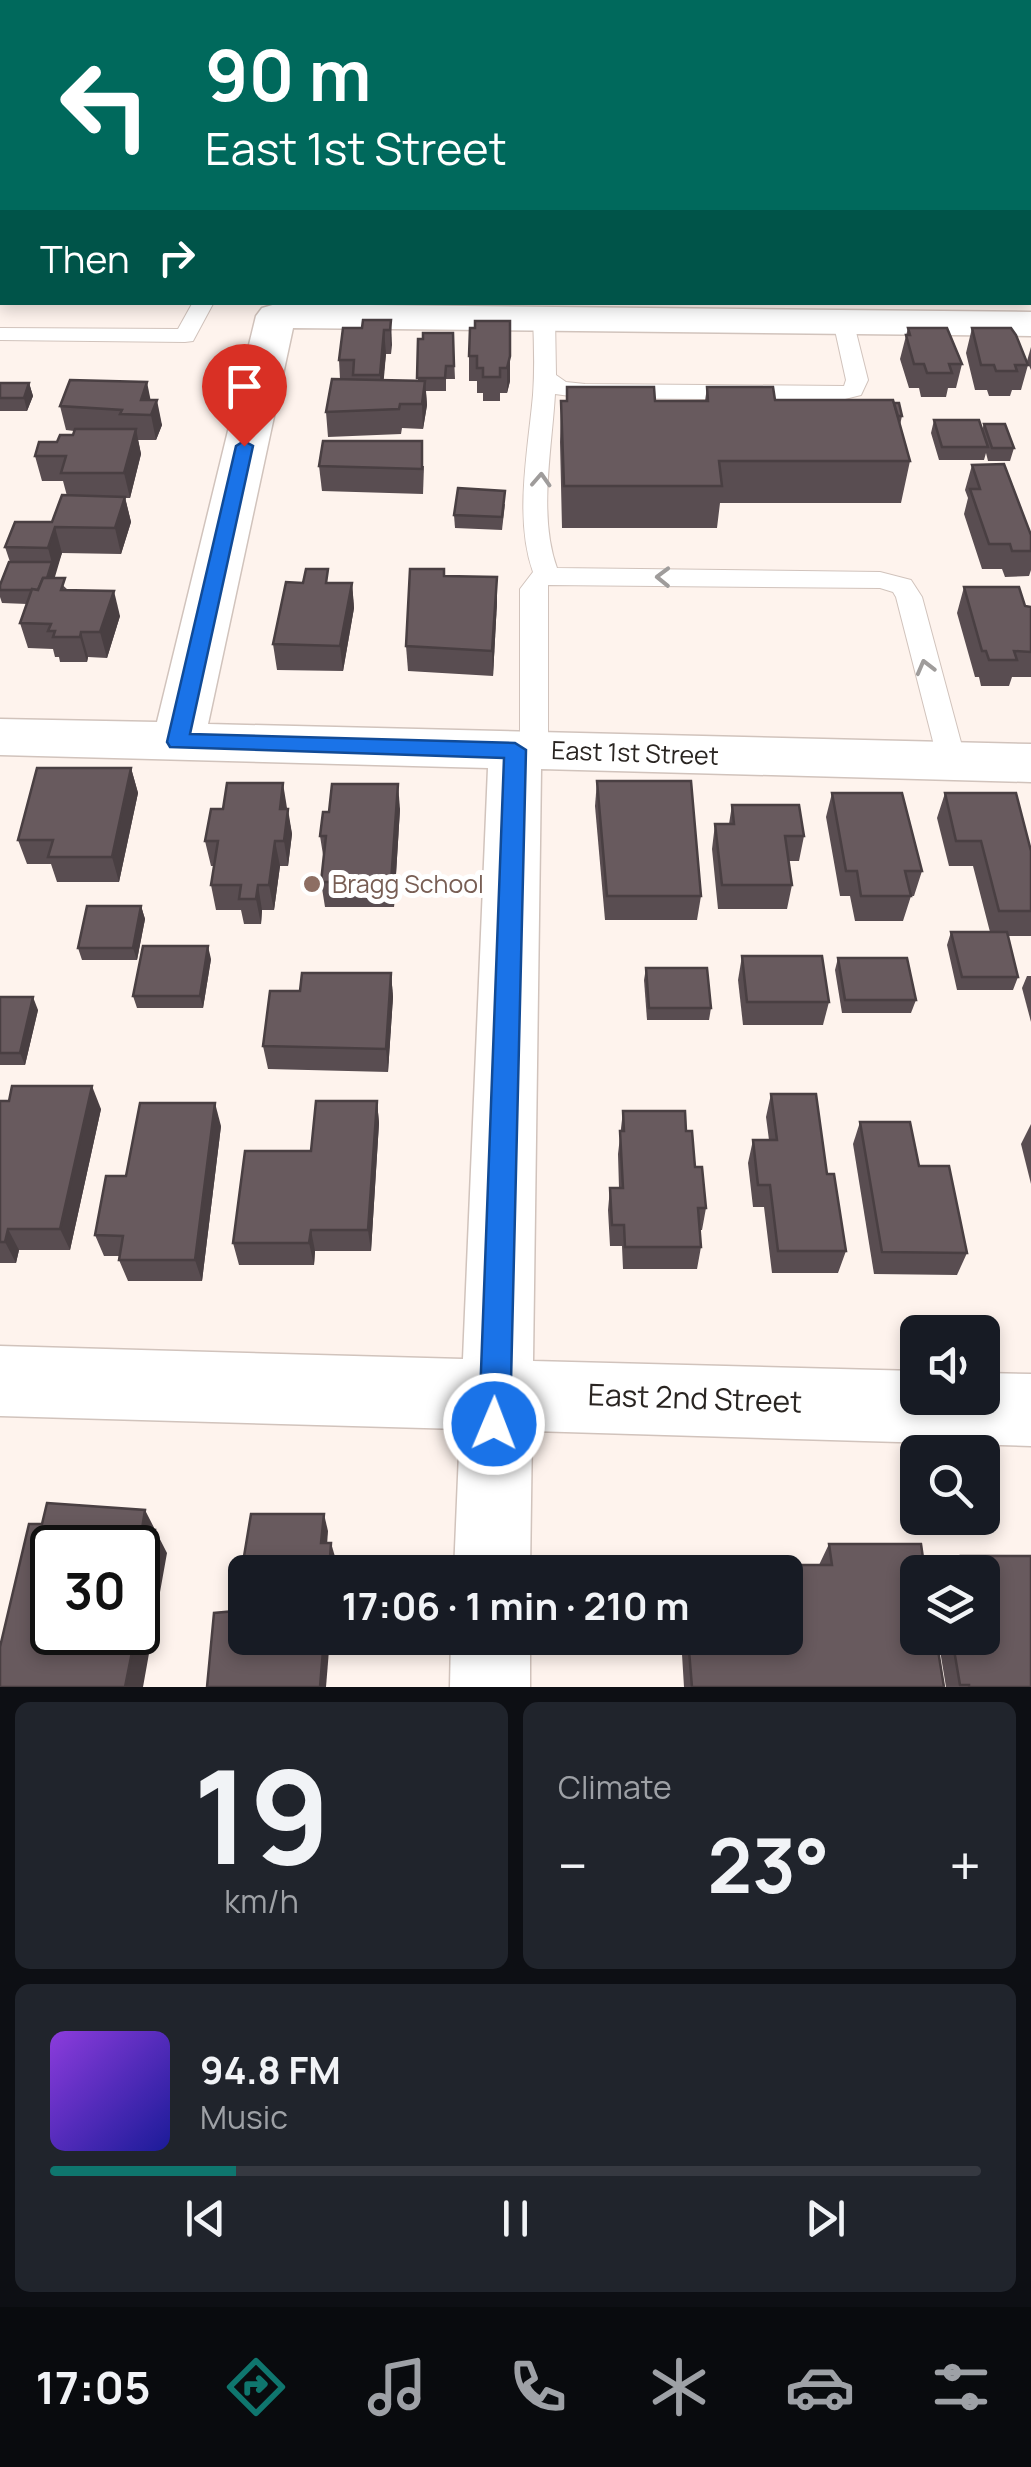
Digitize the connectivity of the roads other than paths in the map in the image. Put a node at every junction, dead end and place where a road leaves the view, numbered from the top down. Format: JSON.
{"nodes":[{"id":1,"x":202,"y":305,"type":"edge"},
{"id":2,"x":266,"y":309,"type":"edge"},
{"id":3,"x":544,"y":317,"type":"junction"},
{"id":4,"x":844,"y":321,"type":"junction"},
{"id":5,"x":1031,"y":324,"type":"edge"},
{"id":6,"x":0,"y":334,"type":"edge"},
{"id":7,"x":545,"y":378,"type":"junction"},
{"id":8,"x":547,"y":576,"type":"junction"},
{"id":9,"x":0,"y":737,"type":"edge"},
{"id":10,"x":178,"y":742,"type":"junction"},
{"id":11,"x":524,"y":750,"type":"junction"},
{"id":12,"x":952,"y":761,"type":"junction"},
{"id":13,"x":1031,"y":763,"type":"edge"},
{"id":14,"x":0,"y":1380,"type":"edge"},
{"id":15,"x":495,"y":1392,"type":"junction"},
{"id":16,"x":1031,"y":1410,"type":"edge"},
{"id":17,"x":492,"y":1555,"type":"edge"},
{"id":18,"x":491,"y":1655,"type":"edge"},
{"id":19,"x":490,"y":1687,"type":"edge"}],
"edges":[{"from":1,"to":6,"type":"lane"},
{"from":2,"to":3,"type":"street"},
{"from":2,"to":10,"type":"street"},
{"from":3,"to":4,"type":"street"},
{"from":3,"to":7,"type":"lane"},
{"from":4,"to":5,"type":"street"},
{"from":4,"to":7,"type":"lane"},
{"from":8,"to":7,"type":"lane","one_way":true},
{"from":8,"to":11,"type":"lane"},
{"from":12,"to":8,"type":"lane","one_way":true},
{"from":9,"to":10,"type":"street","name":"East 1st Street"},
{"from":10,"to":11,"type":"street","name":"East 1st Street"},
{"from":11,"to":12,"type":"street","name":"East 1st Street"},
{"from":11,"to":15,"type":"street"},
{"from":12,"to":13,"type":"street","name":"East 1st Street"},
{"from":14,"to":15,"type":"street","name":"East 2nd Street"},
{"from":15,"to":16,"type":"street","name":"East 2nd Street"},
{"from":15,"to":17,"type":"street"},
{"from":18,"to":19,"type":"street"}]}
